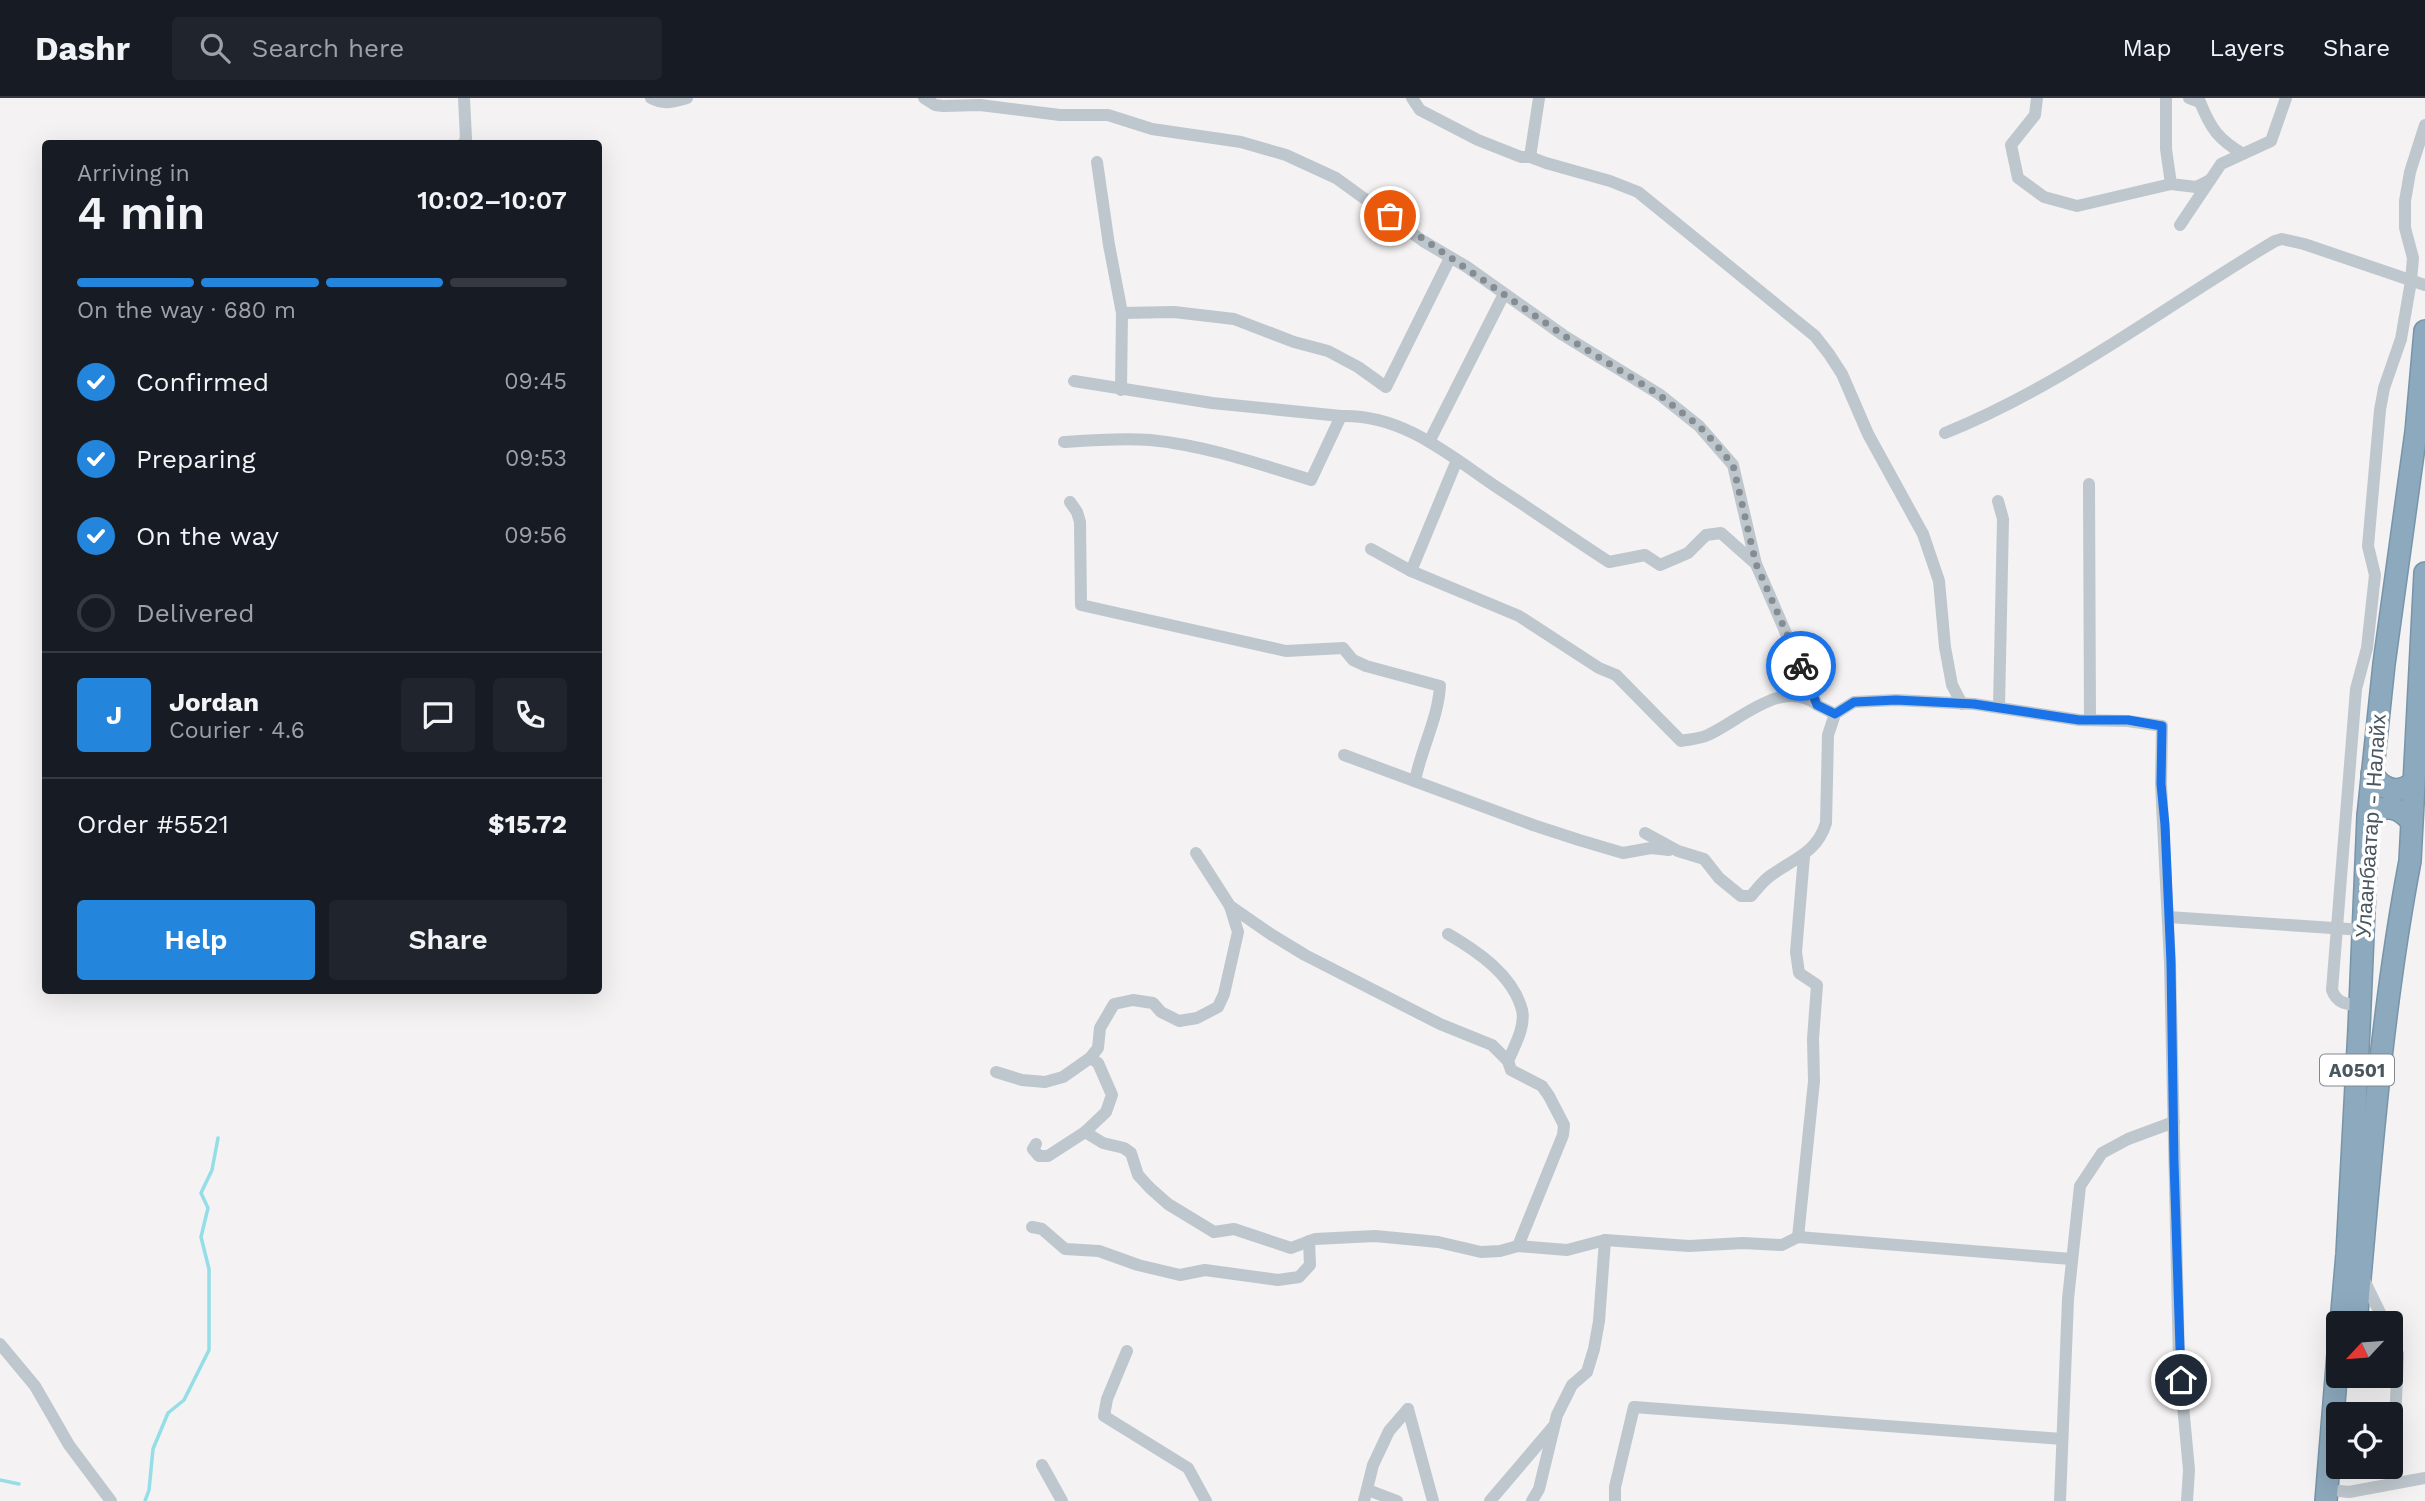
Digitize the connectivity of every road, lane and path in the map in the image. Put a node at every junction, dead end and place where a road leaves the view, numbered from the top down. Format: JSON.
{"nodes":[{"id":1,"x":464,"y":98,"type":"edge"},
{"id":2,"x":651,"y":98,"type":"edge"},
{"id":3,"x":687,"y":98,"type":"edge"},
{"id":4,"x":924,"y":98,"type":"edge"},
{"id":5,"x":1412,"y":98,"type":"edge"},
{"id":6,"x":1539,"y":98,"type":"edge"},
{"id":7,"x":2037,"y":98,"type":"edge"},
{"id":8,"x":2166,"y":98,"type":"edge"},
{"id":9,"x":2189,"y":98,"type":"edge"},
{"id":10,"x":2286,"y":98,"type":"edge"},
{"id":11,"x":2425,"y":125,"type":"edge"},
{"id":12,"x":465,"y":140,"type":"edge"},
{"id":13,"x":2243,"y":154,"type":"junction"},
{"id":14,"x":1530,"y":157,"type":"junction"},
{"id":15,"x":1097,"y":162,"type":"dead end"},
{"id":16,"x":2210,"y":180,"type":"junction"},
{"id":17,"x":2171,"y":184,"type":"junction"},
{"id":18,"x":2180,"y":225,"type":"dead end"},
{"id":19,"x":1450,"y":258,"type":"junction"},
{"id":20,"x":2411,"y":281,"type":"junction"},
{"id":21,"x":2425,"y":285,"type":"edge"},
{"id":22,"x":1504,"y":294,"type":"junction"},
{"id":23,"x":1122,"y":313,"type":"junction"},
{"id":24,"x":2425,"y":331,"type":"edge"},
{"id":25,"x":1074,"y":381,"type":"dead end"},
{"id":26,"x":1121,"y":390,"type":"junction"},
{"id":27,"x":1341,"y":416,"type":"junction"},
{"id":28,"x":1945,"y":433,"type":"dead end"},
{"id":29,"x":1430,"y":440,"type":"junction"},
{"id":30,"x":1064,"y":442,"type":"dead end"},
{"id":31,"x":1457,"y":460,"type":"junction"},
{"id":32,"x":2089,"y":484,"type":"dead end"},
{"id":33,"x":1997,"y":501,"type":"dead end"},
{"id":34,"x":1070,"y":502,"type":"dead end"},
{"id":35,"x":1371,"y":549,"type":"dead end"},
{"id":36,"x":1756,"y":564,"type":"junction"},
{"id":37,"x":1411,"y":571,"type":"junction"},
{"id":38,"x":2425,"y":573,"type":"edge"},
{"id":39,"x":1962,"y":704,"type":"junction"},
{"id":40,"x":1817,"y":705,"type":"junction"},
{"id":41,"x":1999,"y":706,"type":"junction"},
{"id":42,"x":1835,"y":714,"type":"junction"},
{"id":43,"x":2091,"y":720,"type":"junction"},
{"id":44,"x":1344,"y":755,"type":"dead end"},
{"id":45,"x":2372,"y":774,"type":"junction"},
{"id":46,"x":1415,"y":781,"type":"junction"},
{"id":47,"x":2413,"y":783,"type":"junction"},
{"id":48,"x":2368,"y":816,"type":"junction"},
{"id":49,"x":2411,"y":821,"type":"junction"},
{"id":50,"x":1645,"y":833,"type":"dead end"},
{"id":51,"x":1678,"y":851,"type":"junction"},
{"id":52,"x":1196,"y":853,"type":"dead end"},
{"id":53,"x":1804,"y":856,"type":"junction"},
{"id":54,"x":2417,"y":862,"type":"edge"},
{"id":55,"x":1230,"y":906,"type":"junction"},
{"id":56,"x":2168,"y":917,"type":"junction"},
{"id":57,"x":2336,"y":928,"type":"junction"},
{"id":58,"x":2363,"y":930,"type":"junction"},
{"id":59,"x":1448,"y":934,"type":"dead end"},
{"id":60,"x":2360,"y":1006,"type":"junction"},
{"id":61,"x":1090,"y":1058,"type":"junction"},
{"id":62,"x":1508,"y":1061,"type":"junction"},
{"id":63,"x":996,"y":1072,"type":"dead end"},
{"id":64,"x":2174,"y":1122,"type":"junction"},
{"id":65,"x":1085,"y":1132,"type":"junction"},
{"id":66,"x":1036,"y":1144,"type":"dead end"},
{"id":67,"x":1032,"y":1227,"type":"dead end"},
{"id":68,"x":1798,"y":1237,"type":"junction"},
{"id":69,"x":1605,"y":1240,"type":"junction"},
{"id":70,"x":1309,"y":1241,"type":"junction"},
{"id":71,"x":1518,"y":1246,"type":"junction"},
{"id":72,"x":2071,"y":1259,"type":"junction"},
{"id":73,"x":2360,"y":1274,"type":"junction"},
{"id":74,"x":2342,"y":1311,"type":"edge"},
{"id":75,"x":2357,"y":1311,"type":"edge"},
{"id":76,"x":2380,"y":1311,"type":"edge"},
{"id":77,"x":0,"y":1344,"type":"edge"},
{"id":78,"x":1127,"y":1351,"type":"dead end"},
{"id":79,"x":2337,"y":1388,"type":"edge"},
{"id":80,"x":1555,"y":1426,"type":"junction"},
{"id":81,"x":2062,"y":1439,"type":"junction"},
{"id":82,"x":1042,"y":1465,"type":"dead end"},
{"id":83,"x":2425,"y":1478,"type":"edge"},
{"id":84,"x":2339,"y":1479,"type":"edge"},
{"id":85,"x":1366,"y":1496,"type":"edge"},
{"id":86,"x":2335,"y":1498,"type":"edge"},
{"id":87,"x":111,"y":1501,"type":"edge"},
{"id":88,"x":1062,"y":1501,"type":"edge"},
{"id":89,"x":1206,"y":1501,"type":"edge"},
{"id":90,"x":1397,"y":1501,"type":"edge"},
{"id":91,"x":1433,"y":1501,"type":"edge"},
{"id":92,"x":1490,"y":1501,"type":"edge"},
{"id":93,"x":1532,"y":1501,"type":"edge"},
{"id":94,"x":1615,"y":1501,"type":"edge"},
{"id":95,"x":2060,"y":1501,"type":"edge"},
{"id":96,"x":2187,"y":1501,"type":"edge"}],
"edges":[{"from":1,"to":12,"type":"street"},
{"from":2,"to":3,"type":"street"},
{"from":4,"to":19,"type":"street"},
{"from":5,"to":14,"type":"street"},
{"from":6,"to":14,"type":"street"},
{"from":7,"to":17,"type":"street"},
{"from":8,"to":17,"type":"street"},
{"from":9,"to":13,"type":"street"},
{"from":10,"to":13,"type":"street"},
{"from":11,"to":20,"type":"street"},
{"from":13,"to":16,"type":"street"},
{"from":14,"to":39,"type":"street"},
{"from":15,"to":23,"type":"street"},
{"from":16,"to":17,"type":"street"},
{"from":16,"to":18,"type":"street"},
{"from":19,"to":22,"type":"street"},
{"from":19,"to":23,"type":"street"},
{"from":20,"to":21,"type":"street"},
{"from":20,"to":28,"type":"street"},
{"from":20,"to":57,"type":"street"},
{"from":22,"to":29,"type":"street"},
{"from":22,"to":36,"type":"street"},
{"from":23,"to":26,"type":"street"},
{"from":24,"to":45,"type":"highway","name":"Улаанбаатар - Налайх","number":"A0501"},
{"from":25,"to":26,"type":"street"},
{"from":26,"to":27,"type":"street"},
{"from":27,"to":29,"type":"street"},
{"from":27,"to":30,"type":"street"},
{"from":29,"to":31,"type":"street"},
{"from":31,"to":36,"type":"street"},
{"from":31,"to":37,"type":"street"},
{"from":32,"to":43,"type":"street"},
{"from":33,"to":41,"type":"street"},
{"from":34,"to":46,"type":"street"},
{"from":35,"to":37,"type":"street"},
{"from":36,"to":40,"type":"street"},
{"from":37,"to":40,"type":"street"},
{"from":38,"to":47,"type":"highway","name":"Улаанбаатар - Налайх","number":"A0501"},
{"from":39,"to":41,"type":"street"},
{"from":39,"to":42,"type":"street"},
{"from":40,"to":42,"type":"street"},
{"from":41,"to":43,"type":"street"},
{"from":42,"to":53,"type":"street"},
{"from":43,"to":56,"type":"street"},
{"from":44,"to":46,"type":"street"},
{"from":45,"to":47,"type":"highway"},
{"from":45,"to":48,"type":"highway","name":"Улаанбаатар - Налайх","number":"A0501"},
{"from":46,"to":51,"type":"street"},
{"from":47,"to":49,"type":"highway","name":"Улаанбаатар - Налайх","number":"A0501"},
{"from":48,"to":49,"type":"highway"},
{"from":48,"to":58,"type":"highway","name":"Улаанбаатар - Налайх","number":"A0501"},
{"from":49,"to":54,"type":"highway","name":"Улаанбаатар - Налайх","number":"A0501"},
{"from":50,"to":51,"type":"street"},
{"from":51,"to":53,"type":"street"},
{"from":52,"to":55,"type":"street"},
{"from":53,"to":68,"type":"street"},
{"from":54,"to":73,"type":"highway","name":"Улаанбаатар - Налайх","number":"A0501"},
{"from":55,"to":61,"type":"street"},
{"from":55,"to":62,"type":"street"},
{"from":56,"to":57,"type":"street"},
{"from":56,"to":64,"type":"street"},
{"from":57,"to":58,"type":"street"},
{"from":57,"to":60,"type":"street"},
{"from":58,"to":60,"type":"highway","name":"Улаанбаатар - Налайх","number":"A0501"},
{"from":59,"to":62,"type":"street"},
{"from":60,"to":74,"type":"highway","name":"Улаанбаатар - Налайх","number":"A0501"},
{"from":61,"to":63,"type":"street"},
{"from":61,"to":65,"type":"street"},
{"from":62,"to":71,"type":"street"},
{"from":64,"to":72,"type":"street"},
{"from":64,"to":96,"type":"street"},
{"from":65,"to":66,"type":"street"},
{"from":65,"to":70,"type":"street"},
{"from":67,"to":70,"type":"street"},
{"from":68,"to":69,"type":"street"},
{"from":68,"to":72,"type":"street"},
{"from":69,"to":71,"type":"street"},
{"from":69,"to":80,"type":"street"},
{"from":70,"to":71,"type":"street"},
{"from":72,"to":81,"type":"street"},
{"from":73,"to":75,"type":"highway","name":"Улаанбаатар - Налайх","number":"A0501"},
{"from":73,"to":76,"type":"street"},
{"from":77,"to":87,"type":"street"},
{"from":78,"to":89,"type":"street"},
{"from":79,"to":86,"type":"highway"},
{"from":80,"to":92,"type":"street"},
{"from":80,"to":93,"type":"street"},
{"from":81,"to":94,"type":"street"},
{"from":81,"to":95,"type":"street"},
{"from":82,"to":88,"type":"street"},
{"from":83,"to":86,"type":"street"},
{"from":84,"to":86,"type":"highway"},
{"from":85,"to":90,"type":"street"},
{"from":85,"to":91,"type":"street"}]}
